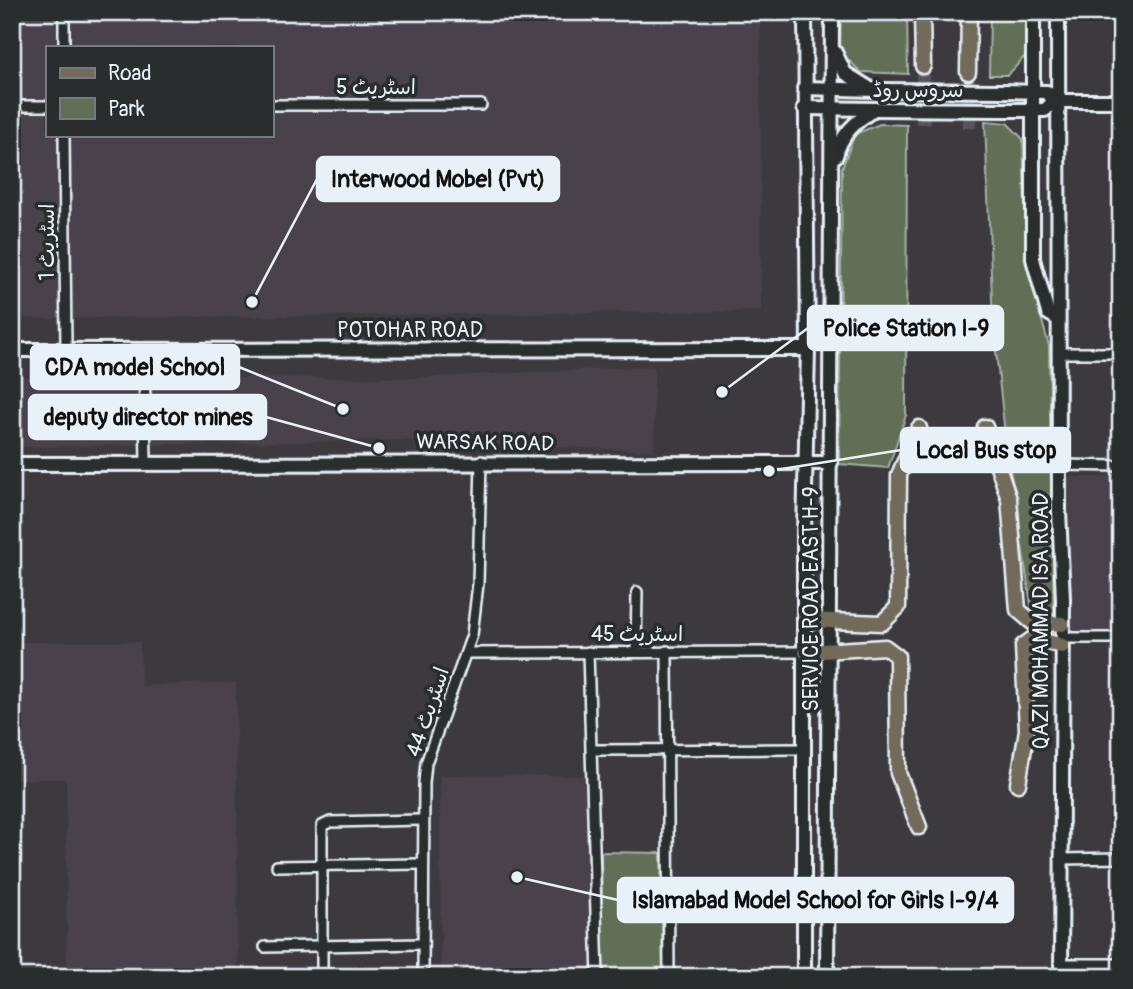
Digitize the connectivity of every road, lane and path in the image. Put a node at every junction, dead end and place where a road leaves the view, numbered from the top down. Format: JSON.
{"nodes":[{"id":1,"x":64,"y":12,"type":"edge"},
{"id":2,"x":805,"y":12,"type":"edge"},
{"id":3,"x":832,"y":12,"type":"edge"},
{"id":4,"x":922,"y":12,"type":"edge"},
{"id":5,"x":969,"y":12,"type":"edge"},
{"id":6,"x":1032,"y":12,"type":"edge"},
{"id":7,"x":1058,"y":12,"type":"edge"},
{"id":8,"x":832,"y":41,"type":"junction"},
{"id":9,"x":64,"y":46,"type":"edge"},
{"id":10,"x":923,"y":66,"type":"tunnel mouth"},
{"id":11,"x":968,"y":72,"type":"tunnel mouth"},
{"id":12,"x":833,"y":90,"type":"junction"},
{"id":13,"x":876,"y":90,"type":"junction"},
{"id":14,"x":1032,"y":90,"type":"junction"},
{"id":15,"x":804,"y":98,"type":"junction"},
{"id":16,"x":1056,"y":101,"type":"junction"},
{"id":17,"x":1121,"y":101,"type":"edge"},
{"id":18,"x":273,"y":105,"type":"edge"},
{"id":19,"x":481,"y":105,"type":"dead end"},
{"id":20,"x":12,"y":106,"type":"edge"},
{"id":21,"x":46,"y":106,"type":"edge"},
{"id":22,"x":833,"y":109,"type":"junction"},
{"id":23,"x":874,"y":110,"type":"junction"},
{"id":24,"x":1032,"y":110,"type":"junction"},
{"id":25,"x":64,"y":136,"type":"edge"},
{"id":26,"x":834,"y":168,"type":"junction"},
{"id":27,"x":1058,"y":319,"type":"junction"},
{"id":28,"x":66,"y":349,"type":"junction"},
{"id":29,"x":144,"y":349,"type":"junction"},
{"id":30,"x":808,"y":349,"type":"junction"},
{"id":31,"x":12,"y":350,"type":"edge"},
{"id":32,"x":1059,"y":353,"type":"junction"},
{"id":33,"x":1121,"y":353,"type":"edge"},
{"id":34,"x":919,"y":428,"type":"dead end"},
{"id":35,"x":985,"y":428,"type":"dead end"},
{"id":36,"x":481,"y":461,"type":"junction"},
{"id":37,"x":146,"y":463,"type":"junction"},
{"id":38,"x":805,"y":463,"type":"junction"},
{"id":39,"x":831,"y":463,"type":"junction"},
{"id":40,"x":12,"y":464,"type":"edge"},
{"id":41,"x":1059,"y":465,"type":"junction"},
{"id":42,"x":1121,"y":466,"type":"edge"},
{"id":43,"x":637,"y":592,"type":"dead end"},
{"id":44,"x":805,"y":620,"type":"junction"},
{"id":45,"x":830,"y":620,"type":"junction"},
{"id":46,"x":1062,"y":636,"type":"junction"},
{"id":47,"x":1121,"y":638,"type":"edge"},
{"id":48,"x":830,"y":649,"type":"junction"},
{"id":49,"x":667,"y":651,"type":"junction"},
{"id":50,"x":588,"y":652,"type":"junction"},
{"id":51,"x":636,"y":652,"type":"junction"},
{"id":52,"x":806,"y":652,"type":"junction"},
{"id":53,"x":468,"y":653,"type":"junction"},
{"id":54,"x":805,"y":749,"type":"junction"},
{"id":55,"x":593,"y":750,"type":"junction"},
{"id":56,"x":669,"y":750,"type":"junction"},
{"id":57,"x":1018,"y":784,"type":"dead end"},
{"id":58,"x":421,"y":820,"type":"junction"},
{"id":59,"x":919,"y":827,"type":"dead end"},
{"id":60,"x":1121,"y":858,"type":"edge"},
{"id":61,"x":1060,"y":859,"type":"junction"},
{"id":62,"x":421,"y":864,"type":"junction"},
{"id":63,"x":276,"y":866,"type":"dead end"},
{"id":64,"x":322,"y":866,"type":"junction"},
{"id":65,"x":806,"y":866,"type":"junction"},
{"id":66,"x":830,"y":866,"type":"junction"},
{"id":67,"x":421,"y":944,"type":"junction"},
{"id":68,"x":323,"y":945,"type":"junction"},
{"id":69,"x":265,"y":947,"type":"dead end"},
{"id":70,"x":1121,"y":964,"type":"edge"},
{"id":71,"x":1060,"y":970,"type":"edge"},
{"id":72,"x":322,"y":977,"type":"edge"},
{"id":73,"x":423,"y":977,"type":"edge"},
{"id":74,"x":598,"y":977,"type":"edge"},
{"id":75,"x":669,"y":977,"type":"edge"},
{"id":76,"x":804,"y":977,"type":"edge"},
{"id":77,"x":827,"y":977,"type":"edge"}],
"edges":[{"from":1,"to":9,"type":"street"},
{"from":2,"to":15,"type":"street","name":"SERVICE ROAD EAST H-9"},
{"from":3,"to":8,"type":"street","name":"SERVICE ROAD EAST H-9"},
{"from":4,"to":10,"type":"main road"},
{"from":5,"to":11,"type":"main road"},
{"from":6,"to":14,"type":"street"},
{"from":7,"to":16,"type":"street","name":"QAZI MOHAMMAD ISA ROAD"},
{"from":8,"to":12,"type":"street","name":"SERVICE ROAD EAST H-9"},
{"from":8,"to":13,"type":"street"},
{"from":12,"to":13,"type":"street","name":"سروس روڈ"},
{"from":12,"to":15,"type":"street","name":"سروس روڈ"},
{"from":12,"to":22,"type":"street","name":"SERVICE ROAD EAST H-9"},
{"from":13,"to":14,"type":"street","name":"سروس روڈ","bridge":true},
{"from":14,"to":16,"type":"street","name":"سروس روڈ"},
{"from":14,"to":24,"type":"street"},
{"from":15,"to":22,"type":"street","name":"سروس روڈ"},
{"from":15,"to":30,"type":"street","name":"SERVICE ROAD EAST H-9"},
{"from":16,"to":17,"type":"street"},
{"from":16,"to":24,"type":"street","name":"سروس روڈ"},
{"from":16,"to":27,"type":"street","name":"QAZI MOHAMMAD ISA ROAD"},
{"from":18,"to":19,"type":"street","name":"اسٹریٹ 5"},
{"from":20,"to":21,"type":"street"},
{"from":22,"to":23,"type":"street","name":"سروس روڈ"},
{"from":22,"to":26,"type":"street","name":"SERVICE ROAD EAST H-9"},
{"from":23,"to":24,"type":"street","name":"سروس روڈ","bridge":true},
{"from":23,"to":26,"type":"street"},
{"from":24,"to":27,"type":"street"},
{"from":25,"to":28,"type":"street","name":"اسٹریٹ 1"},
{"from":26,"to":39,"type":"street","name":"SERVICE ROAD EAST H-9"},
{"from":27,"to":32,"type":"street","name":"QAZI MOHAMMAD ISA ROAD"},
{"from":28,"to":29,"type":"street","name":"POTOHAR ROAD"},
{"from":28,"to":31,"type":"street","name":"POTOHAR ROAD"},
{"from":29,"to":30,"type":"street","name":"POTOHAR ROAD"},
{"from":29,"to":37,"type":"street"},
{"from":30,"to":38,"type":"street","name":"SERVICE ROAD EAST H-9"},
{"from":32,"to":33,"type":"street"},
{"from":32,"to":41,"type":"street","name":"QAZI MOHAMMAD ISA ROAD"},
{"from":34,"to":45,"type":"main road"},
{"from":35,"to":46,"type":"main road"},
{"from":36,"to":37,"type":"street","name":"WARSAK ROAD"},
{"from":36,"to":38,"type":"street","name":"WARSAK ROAD"},
{"from":36,"to":53,"type":"street","name":"اسٹریٹ 44"},
{"from":37,"to":40,"type":"street","name":"WARSAK ROAD"},
{"from":38,"to":39,"type":"street","name":"WARSAK ROAD"},
{"from":38,"to":44,"type":"street","name":"SERVICE ROAD EAST H-9"},
{"from":39,"to":45,"type":"street","name":"SERVICE ROAD EAST H-9"},
{"from":41,"to":42,"type":"street"},
{"from":41,"to":46,"type":"street","name":"QAZI MOHAMMAD ISA ROAD"},
{"from":43,"to":51,"type":"street"},
{"from":44,"to":45,"type":"main road"},
{"from":44,"to":52,"type":"street","name":"SERVICE ROAD EAST H-9"},
{"from":45,"to":48,"type":"street","name":"SERVICE ROAD EAST H-9"},
{"from":46,"to":47,"type":"street"},
{"from":46,"to":57,"type":"main road"},
{"from":46,"to":61,"type":"street","name":"QAZI MOHAMMAD ISA ROAD"},
{"from":48,"to":52,"type":"main road"},
{"from":48,"to":59,"type":"main road"},
{"from":48,"to":66,"type":"street","name":"SERVICE ROAD EAST H-9"},
{"from":49,"to":51,"type":"street","name":"اسٹریٹ 45"},
{"from":49,"to":52,"type":"street","name":"اسٹریٹ 45"},
{"from":49,"to":56,"type":"street"},
{"from":50,"to":51,"type":"street","name":"اسٹریٹ 45"},
{"from":50,"to":53,"type":"street","name":"اسٹریٹ 45"},
{"from":50,"to":55,"type":"street"},
{"from":52,"to":54,"type":"street","name":"SERVICE ROAD EAST H-9"},
{"from":53,"to":58,"type":"street","name":"اسٹریٹ 44"},
{"from":54,"to":56,"type":"street"},
{"from":54,"to":65,"type":"street","name":"SERVICE ROAD EAST H-9"},
{"from":55,"to":56,"type":"street"},
{"from":55,"to":74,"type":"street"},
{"from":56,"to":75,"type":"street"},
{"from":58,"to":62,"type":"street","name":"اسٹریٹ 44"},
{"from":58,"to":64,"type":"street"},
{"from":60,"to":61,"type":"street"},
{"from":61,"to":71,"type":"street","name":"QAZI MOHAMMAD ISA ROAD"},
{"from":62,"to":64,"type":"street"},
{"from":62,"to":67,"type":"street","name":"اسٹریٹ 44"},
{"from":63,"to":64,"type":"street"},
{"from":64,"to":68,"type":"street"},
{"from":65,"to":66,"type":"street"},
{"from":65,"to":76,"type":"street","name":"SERVICE ROAD EAST H-9"},
{"from":66,"to":77,"type":"street","name":"SERVICE ROAD EAST H-9"},
{"from":67,"to":68,"type":"street"},
{"from":67,"to":73,"type":"street","name":"اسٹریٹ 44"},
{"from":68,"to":69,"type":"street"},
{"from":68,"to":72,"type":"street"},
{"from":70,"to":71,"type":"street"}]}
